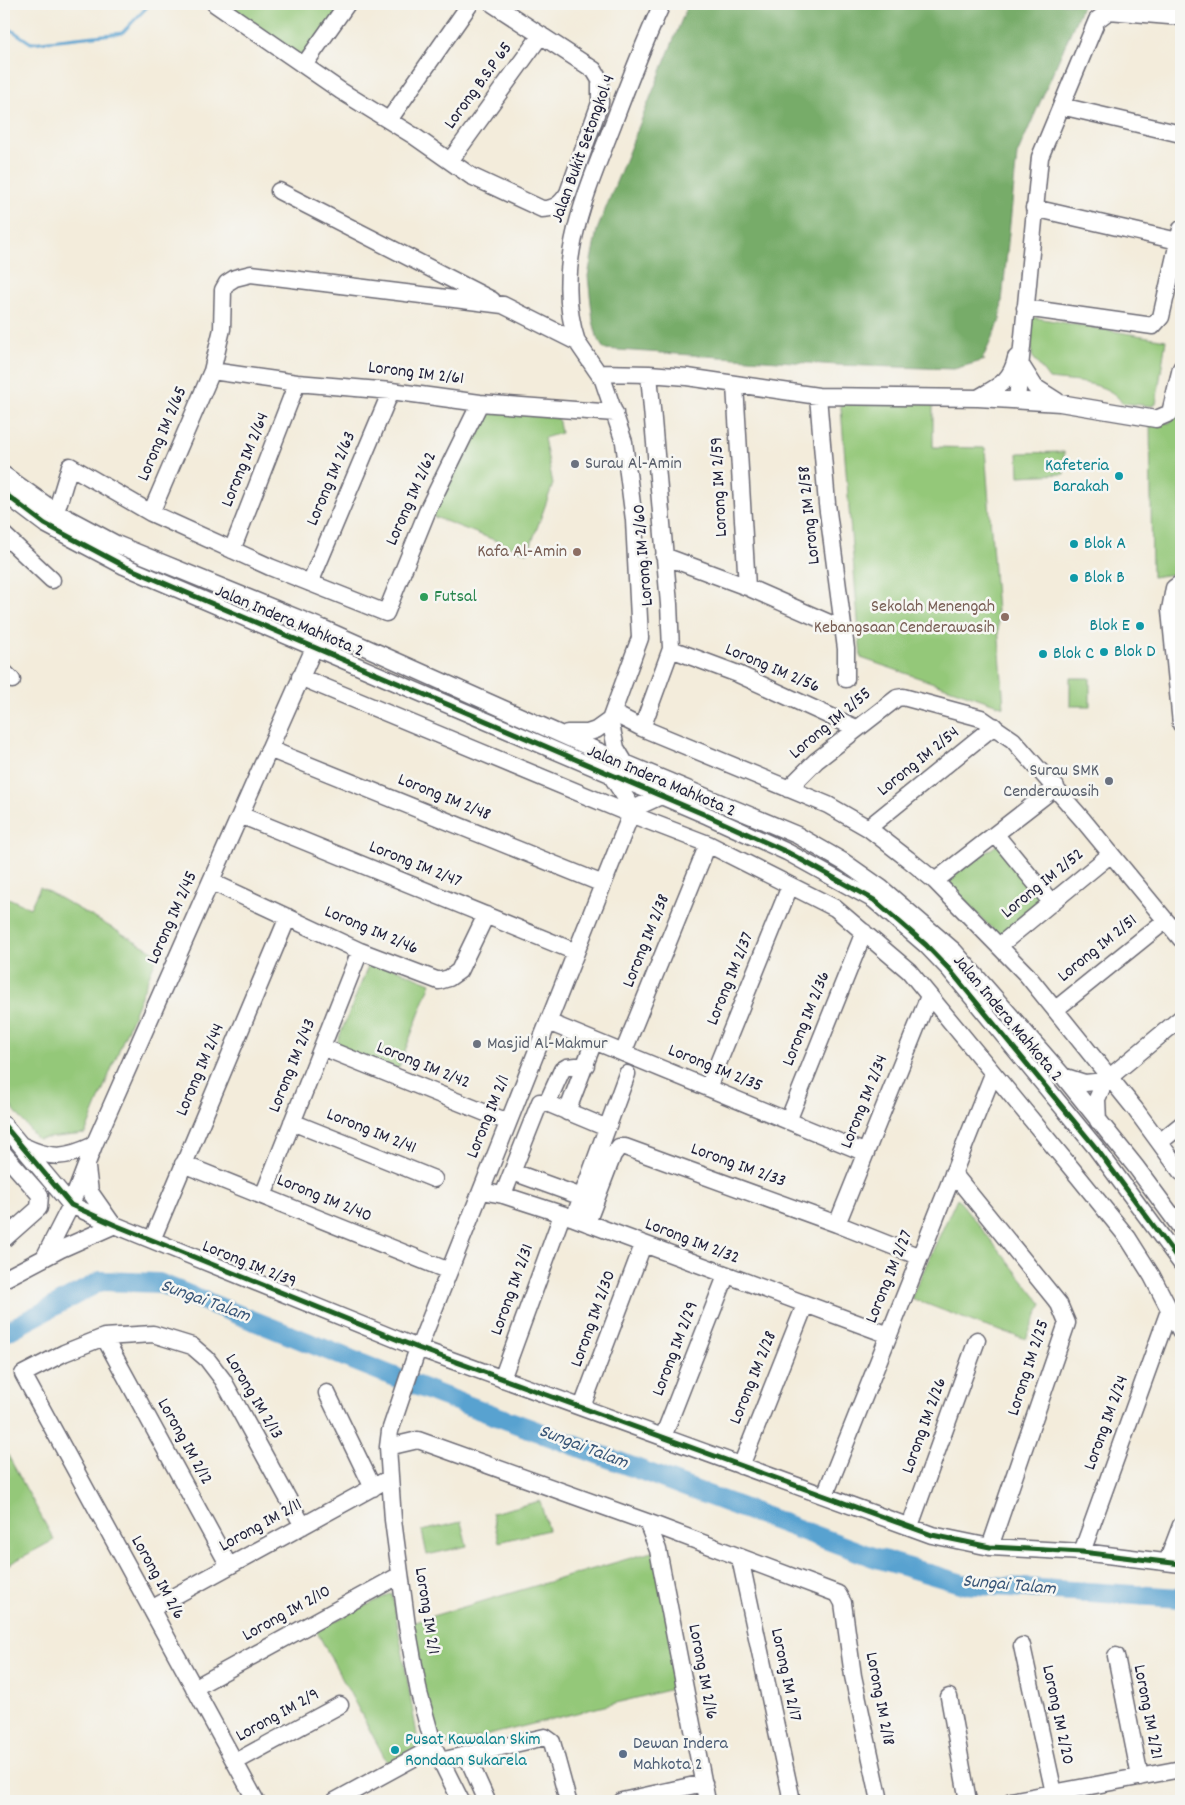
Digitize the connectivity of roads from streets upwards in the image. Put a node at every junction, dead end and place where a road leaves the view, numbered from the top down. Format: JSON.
{"nodes":[{"id":1,"x":215,"y":4,"type":"edge"},
{"id":2,"x":347,"y":4,"type":"edge"},
{"id":3,"x":470,"y":4,"type":"edge"},
{"id":4,"x":493,"y":4,"type":"edge"},
{"id":5,"x":662,"y":4,"type":"edge"},
{"id":6,"x":1181,"y":17,"type":"edge"},
{"id":7,"x":541,"y":35,"type":"junction"},
{"id":8,"x":304,"y":64,"type":"junction"},
{"id":9,"x":1061,"y":106,"type":"junction"},
{"id":10,"x":389,"y":120,"type":"junction"},
{"id":11,"x":1181,"y":134,"type":"edge"},
{"id":12,"x":450,"y":161,"type":"junction"},
{"id":13,"x":278,"y":191,"type":"dead end"},
{"id":14,"x":1034,"y":208,"type":"junction"},
{"id":15,"x":1180,"y":235,"type":"edge"},
{"id":16,"x":1177,"y":264,"type":"edge"},
{"id":17,"x":503,"y":305,"type":"junction"},
{"id":18,"x":1025,"y":308,"type":"junction"},
{"id":19,"x":1022,"y":326,"type":"junction"},
{"id":20,"x":577,"y":342,"type":"junction"},
{"id":21,"x":1021,"y":365,"type":"junction"},
{"id":22,"x":1181,"y":368,"type":"edge"},
{"id":23,"x":212,"y":371,"type":"junction"},
{"id":24,"x":599,"y":374,"type":"junction"},
{"id":25,"x":649,"y":374,"type":"junction"},
{"id":26,"x":297,"y":383,"type":"junction"},
{"id":27,"x":735,"y":385,"type":"junction"},
{"id":28,"x":391,"y":390,"type":"junction"},
{"id":29,"x":818,"y":396,"type":"junction"},
{"id":30,"x":978,"y":398,"type":"junction"},
{"id":31,"x":1017,"y":400,"type":"junction"},
{"id":32,"x":480,"y":403,"type":"junction"},
{"id":33,"x":1060,"y":403,"type":"junction"},
{"id":34,"x":616,"y":413,"type":"junction"},
{"id":35,"x":4,"y":475,"type":"edge"},
{"id":36,"x":4,"y":493,"type":"edge"},
{"id":37,"x":56,"y":512,"type":"junction"},
{"id":38,"x":152,"y":514,"type":"junction"},
{"id":39,"x":4,"y":535,"type":"edge"},
{"id":40,"x":232,"y":550,"type":"junction"},
{"id":41,"x":664,"y":556,"type":"junction"},
{"id":42,"x":52,"y":580,"type":"dead end"},
{"id":43,"x":310,"y":583,"type":"junction"},
{"id":44,"x":1181,"y":583,"type":"edge"},
{"id":45,"x":747,"y":588,"type":"junction"},
{"id":46,"x":322,"y":628,"type":"junction"},
{"id":47,"x":843,"y":629,"type":"junction"},
{"id":48,"x":314,"y":648,"type":"junction"},
{"id":49,"x":671,"y":649,"type":"junction"},
{"id":50,"x":300,"y":677,"type":"junction"},
{"id":51,"x":846,"y":678,"type":"dead end"},
{"id":52,"x":611,"y":716,"type":"junction"},
{"id":53,"x":1181,"y":724,"type":"edge"},
{"id":54,"x":994,"y":726,"type":"junction"},
{"id":55,"x":642,"y":728,"type":"junction"},
{"id":56,"x":856,"y":728,"type":"junction"},
{"id":57,"x":559,"y":732,"type":"junction"},
{"id":58,"x":269,"y":749,"type":"junction"},
{"id":59,"x":625,"y":763,"type":"junction"},
{"id":60,"x":610,"y":774,"type":"junction"},
{"id":61,"x":788,"y":788,"type":"junction"},
{"id":62,"x":1056,"y":788,"type":"junction"},
{"id":63,"x":661,"y":796,"type":"junction"},
{"id":64,"x":632,"y":812,"type":"junction"},
{"id":65,"x":240,"y":815,"type":"junction"},
{"id":66,"x":868,"y":828,"type":"junction"},
{"id":67,"x":797,"y":835,"type":"junction"},
{"id":68,"x":996,"y":835,"type":"junction"},
{"id":69,"x":708,"y":844,"type":"junction"},
{"id":70,"x":787,"y":852,"type":"junction"},
{"id":71,"x":1111,"y":854,"type":"junction"},
{"id":72,"x":935,"y":881,"type":"junction"},
{"id":73,"x":212,"y":882,"type":"junction"},
{"id":74,"x":603,"y":884,"type":"junction"},
{"id":75,"x":790,"y":886,"type":"junction"},
{"id":76,"x":1051,"y":902,"type":"junction"},
{"id":77,"x":486,"y":915,"type":"junction"},
{"id":78,"x":288,"y":917,"type":"junction"},
{"id":79,"x":1165,"y":921,"type":"junction"},
{"id":80,"x":864,"y":932,"type":"junction"},
{"id":81,"x":1181,"y":939,"type":"edge"},
{"id":82,"x":1000,"y":945,"type":"junction"},
{"id":83,"x":360,"y":951,"type":"junction"},
{"id":84,"x":576,"y":952,"type":"junction"},
{"id":85,"x":929,"y":996,"type":"junction"},
{"id":86,"x":1056,"y":1009,"type":"junction"},
{"id":87,"x":1181,"y":1018,"type":"edge"},
{"id":88,"x":548,"y":1022,"type":"junction"},
{"id":89,"x":594,"y":1041,"type":"junction"},
{"id":90,"x":322,"y":1047,"type":"junction"},
{"id":91,"x":623,"y":1053,"type":"junction"},
{"id":92,"x":586,"y":1065,"type":"junction"},
{"id":93,"x":627,"y":1074,"type":"dead end"},
{"id":94,"x":993,"y":1074,"type":"junction"},
{"id":95,"x":1063,"y":1076,"type":"junction"},
{"id":96,"x":1107,"y":1079,"type":"junction"},
{"id":97,"x":708,"y":1088,"type":"junction"},
{"id":98,"x":547,"y":1103,"type":"junction"},
{"id":99,"x":567,"y":1112,"type":"junction"},
{"id":100,"x":788,"y":1120,"type":"junction"},
{"id":101,"x":1098,"y":1121,"type":"junction"},
{"id":102,"x":292,"y":1122,"type":"junction"},
{"id":103,"x":508,"y":1122,"type":"junction"},
{"id":104,"x":4,"y":1125,"type":"edge"},
{"id":105,"x":1181,"y":1125,"type":"edge"},
{"id":106,"x":608,"y":1128,"type":"junction"},
{"id":107,"x":1160,"y":1142,"type":"junction"},
{"id":108,"x":21,"y":1145,"type":"junction"},
{"id":109,"x":94,"y":1145,"type":"junction"},
{"id":110,"x":866,"y":1153,"type":"junction"},
{"id":111,"x":4,"y":1154,"type":"edge"},
{"id":112,"x":183,"y":1164,"type":"junction"},
{"id":113,"x":86,"y":1166,"type":"junction"},
{"id":114,"x":512,"y":1172,"type":"junction"},
{"id":115,"x":1181,"y":1172,"type":"edge"},
{"id":116,"x":953,"y":1173,"type":"junction"},
{"id":117,"x":434,"y":1179,"type":"dead end"},
{"id":118,"x":481,"y":1191,"type":"junction"},
{"id":119,"x":503,"y":1195,"type":"junction"},
{"id":120,"x":263,"y":1196,"type":"junction"},
{"id":121,"x":582,"y":1197,"type":"junction"},
{"id":122,"x":71,"y":1205,"type":"junction"},
{"id":123,"x":574,"y":1219,"type":"junction"},
{"id":124,"x":837,"y":1224,"type":"junction"},
{"id":125,"x":115,"y":1225,"type":"junction"},
{"id":126,"x":1181,"y":1228,"type":"edge"},
{"id":127,"x":4,"y":1239,"type":"edge"},
{"id":128,"x":152,"y":1240,"type":"junction"},
{"id":129,"x":642,"y":1244,"type":"junction"},
{"id":130,"x":45,"y":1256,"type":"junction"},
{"id":131,"x":920,"y":1258,"type":"junction"},
{"id":132,"x":1181,"y":1263,"type":"edge"},
{"id":133,"x":449,"y":1271,"type":"junction"},
{"id":134,"x":726,"y":1276,"type":"junction"},
{"id":135,"x":4,"y":1279,"type":"edge"},
{"id":136,"x":805,"y":1305,"type":"junction"},
{"id":137,"x":1170,"y":1308,"type":"junction"},
{"id":138,"x":1181,"y":1332,"type":"edge"},
{"id":139,"x":889,"y":1335,"type":"junction"},
{"id":140,"x":104,"y":1338,"type":"junction"},
{"id":141,"x":977,"y":1340,"type":"dead end"},
{"id":142,"x":417,"y":1353,"type":"junction"},
{"id":143,"x":23,"y":1374,"type":"joint"},
{"id":144,"x":502,"y":1379,"type":"junction"},
{"id":145,"x":328,"y":1393,"type":"dead end"},
{"id":146,"x":582,"y":1407,"type":"junction"},
{"id":147,"x":663,"y":1438,"type":"junction"},
{"id":148,"x":388,"y":1447,"type":"junction"},
{"id":149,"x":741,"y":1466,"type":"junction"},
{"id":150,"x":390,"y":1478,"type":"junction"},
{"id":151,"x":373,"y":1488,"type":"junction"},
{"id":152,"x":825,"y":1495,"type":"junction"},
{"id":153,"x":647,"y":1522,"type":"junction"},
{"id":154,"x":1181,"y":1525,"type":"edge"},
{"id":155,"x":303,"y":1526,"type":"junction"},
{"id":156,"x":910,"y":1526,"type":"junction"},
{"id":157,"x":990,"y":1547,"type":"junction"},
{"id":158,"x":1082,"y":1552,"type":"junction"},
{"id":159,"x":740,"y":1558,"type":"junction"},
{"id":160,"x":1174,"y":1563,"type":"edge"},
{"id":161,"x":229,"y":1566,"type":"junction"},
{"id":162,"x":400,"y":1575,"type":"junction"},
{"id":163,"x":151,"y":1609,"type":"junction"},
{"id":164,"x":1022,"y":1646,"type":"dead end"},
{"id":165,"x":1116,"y":1656,"type":"dead end"},
{"id":166,"x":194,"y":1688,"type":"junction"},
{"id":167,"x":950,"y":1697,"type":"dead end"},
{"id":168,"x":340,"y":1705,"type":"dead end"},
{"id":169,"x":437,"y":1754,"type":"junction"},
{"id":170,"x":466,"y":1754,"type":"junction"},
{"id":171,"x":235,"y":1762,"type":"junction"},
{"id":172,"x":1181,"y":1769,"type":"edge"},
{"id":173,"x":1140,"y":1776,"type":"junction"},
{"id":174,"x":704,"y":1782,"type":"junction"},
{"id":175,"x":1054,"y":1793,"type":"junction"},
{"id":176,"x":346,"y":1799,"type":"edge"},
{"id":177,"x":256,"y":1801,"type":"edge"},
{"id":178,"x":461,"y":1801,"type":"edge"},
{"id":179,"x":487,"y":1801,"type":"edge"},
{"id":180,"x":568,"y":1801,"type":"edge"},
{"id":181,"x":622,"y":1801,"type":"edge"},
{"id":182,"x":707,"y":1801,"type":"edge"},
{"id":183,"x":792,"y":1801,"type":"edge"},
{"id":184,"x":880,"y":1801,"type":"edge"},
{"id":185,"x":968,"y":1801,"type":"edge"},
{"id":186,"x":1011,"y":1801,"type":"edge"}],
"edges":[{"from":1,"to":8,"type":"street"},
{"from":2,"to":8,"type":"street"},
{"from":3,"to":10,"type":"street"},
{"from":4,"to":7,"type":"street"},
{"from":5,"to":20,"type":"street","name":"Jalan Bukit Setongkol 4"},
{"from":6,"to":9,"type":"street"},
{"from":7,"to":12,"type":"street","name":"Lorong B.S.P 65"},
{"from":7,"to":12,"type":"street"},
{"from":8,"to":10,"type":"street"},
{"from":9,"to":11,"type":"street"},
{"from":9,"to":14,"type":"street"},
{"from":10,"to":12,"type":"street"},
{"from":13,"to":17,"type":"street"},
{"from":14,"to":15,"type":"street"},
{"from":14,"to":18,"type":"street"},
{"from":15,"to":16,"type":"street"},
{"from":16,"to":18,"type":"street"},
{"from":17,"to":20,"type":"street"},
{"from":17,"to":23,"type":"street","name":"Lorong IM 2/65"},
{"from":18,"to":19,"type":"street"},
{"from":19,"to":21,"type":"street"},
{"from":19,"to":30,"type":"street"},
{"from":20,"to":24,"type":"street"},
{"from":21,"to":31,"type":"street"},
{"from":21,"to":33,"type":"street"},
{"from":22,"to":33,"type":"street"},
{"from":23,"to":26,"type":"street","name":"Lorong IM 2/61"},
{"from":23,"to":38,"type":"street","name":"Lorong IM 2/65"},
{"from":24,"to":25,"type":"street"},
{"from":24,"to":34,"type":"street"},
{"from":25,"to":27,"type":"street"},
{"from":25,"to":41,"type":"street","name":"Lorong IM 2/60"},
{"from":26,"to":28,"type":"street","name":"Lorong IM 2/61"},
{"from":26,"to":40,"type":"street","name":"Lorong IM 2/64"},
{"from":27,"to":29,"type":"street"},
{"from":27,"to":45,"type":"street","name":"Lorong IM 2/59"},
{"from":28,"to":32,"type":"street","name":"Lorong IM 2/61"},
{"from":28,"to":43,"type":"street","name":"Lorong IM 2/63"},
{"from":29,"to":30,"type":"street"},
{"from":29,"to":47,"type":"street","name":"Lorong IM 2/58"},
{"from":30,"to":31,"type":"street"},
{"from":31,"to":33,"type":"street"},
{"from":32,"to":34,"type":"street","name":"Lorong IM 2/61"},
{"from":32,"to":43,"type":"street","name":"Lorong IM 2/62"},
{"from":34,"to":52,"type":"street"},
{"from":35,"to":37,"type":"street","name":"Jalan Indera Mahkota 2"},
{"from":36,"to":48,"type":"street","name":"Jalan Indera Mahkota 2"},
{"from":37,"to":38,"type":"street"},
{"from":37,"to":46,"type":"street","name":"Jalan Indera Mahkota 2"},
{"from":38,"to":40,"type":"street"},
{"from":39,"to":42,"type":"street"},
{"from":40,"to":43,"type":"street"},
{"from":41,"to":45,"type":"street"},
{"from":41,"to":49,"type":"street","name":"Lorong IM 2/60"},
{"from":44,"to":53,"type":"street"},
{"from":45,"to":47,"type":"street"},
{"from":46,"to":48,"type":"street","name":"Lorong IM 2/45"},
{"from":46,"to":57,"type":"street","name":"Jalan Indera Mahkota 2"},
{"from":47,"to":51,"type":"street","name":"Lorong IM 2/58"},
{"from":48,"to":50,"type":"street","name":"Lorong IM 2/45"},
{"from":48,"to":60,"type":"street","name":"Jalan Indera Mahkota 2"},
{"from":49,"to":55,"type":"street","name":"Lorong IM 2/60"},
{"from":49,"to":56,"type":"street","name":"Lorong IM 2/56"},
{"from":50,"to":58,"type":"street","name":"Lorong IM 2/45"},
{"from":50,"to":64,"type":"street"},
{"from":52,"to":55,"type":"street"},
{"from":52,"to":57,"type":"street"},
{"from":52,"to":59,"type":"street"},
{"from":54,"to":56,"type":"street","name":"Lorong IM 2/55"},
{"from":54,"to":62,"type":"street"},
{"from":54,"to":66,"type":"street","name":"Lorong IM 2/54"},
{"from":55,"to":61,"type":"street"},
{"from":56,"to":61,"type":"street","name":"Lorong IM 2/55"},
{"from":57,"to":59,"type":"street","name":"Jalan Indera Mahkota 2"},
{"from":58,"to":65,"type":"street","name":"Lorong IM 2/45"},
{"from":58,"to":74,"type":"street","name":"Lorong IM 2/48"},
{"from":59,"to":67,"type":"street","name":"Jalan Indera Mahkota 2"},
{"from":60,"to":63,"type":"street","name":"Jalan Indera Mahkota 2"},
{"from":60,"to":64,"type":"street"},
{"from":61,"to":66,"type":"street"},
{"from":62,"to":68,"type":"street"},
{"from":62,"to":71,"type":"street"},
{"from":63,"to":64,"type":"street"},
{"from":63,"to":70,"type":"street","name":"Jalan Indera Mahkota 2"},
{"from":64,"to":69,"type":"street"},
{"from":64,"to":74,"type":"street","name":"Lorong IM 2/1"},
{"from":65,"to":73,"type":"street","name":"Lorong IM 2/45"},
{"from":65,"to":77,"type":"street","name":"Lorong IM 2/47"},
{"from":66,"to":72,"type":"street"},
{"from":67,"to":70,"type":"street"},
{"from":67,"to":95,"type":"street","name":"Jalan Indera Mahkota 2"},
{"from":68,"to":72,"type":"street"},
{"from":68,"to":76,"type":"street"},
{"from":69,"to":75,"type":"street"},
{"from":69,"to":91,"type":"street","name":"Lorong IM 2/38"},
{"from":70,"to":132,"type":"street","name":"Jalan Indera Mahkota 2"},
{"from":71,"to":76,"type":"street","name":"Lorong IM 2/52"},
{"from":71,"to":79,"type":"street"},
{"from":72,"to":82,"type":"street"},
{"from":73,"to":78,"type":"street","name":"Lorong IM 2/46"},
{"from":73,"to":109,"type":"street","name":"Lorong IM 2/45"},
{"from":74,"to":84,"type":"street","name":"Lorong IM 2/1"},
{"from":75,"to":80,"type":"street"},
{"from":75,"to":97,"type":"street","name":"Lorong IM 2/37"},
{"from":76,"to":82,"type":"street","name":"Lorong IM 2/52"},
{"from":77,"to":83,"type":"street","name":"Lorong IM 2/46"},
{"from":77,"to":84,"type":"street","name":"Lorong IM 2/47"},
{"from":78,"to":83,"type":"street","name":"Lorong IM 2/46"},
{"from":78,"to":112,"type":"street","name":"Lorong IM 2/44"},
{"from":79,"to":81,"type":"street"},
{"from":79,"to":86,"type":"street","name":"Lorong IM 2/51"},
{"from":80,"to":85,"type":"street"},
{"from":80,"to":100,"type":"street","name":"Lorong IM 2/36"},
{"from":82,"to":86,"type":"street"},
{"from":83,"to":90,"type":"street","name":"Lorong IM 2/43"},
{"from":84,"to":88,"type":"street","name":"Lorong IM 2/1"},
{"from":85,"to":94,"type":"street"},
{"from":85,"to":110,"type":"street","name":"Lorong IM 2/34"},
{"from":86,"to":96,"type":"street"},
{"from":87,"to":96,"type":"street"},
{"from":88,"to":89,"type":"street","name":"Lorong IM 2/35"},
{"from":88,"to":103,"type":"street","name":"Lorong IM 2/1"},
{"from":89,"to":91,"type":"street","name":"Lorong IM 2/35"},
{"from":89,"to":92,"type":"street"},
{"from":90,"to":102,"type":"street","name":"Lorong IM 2/43"},
{"from":90,"to":103,"type":"street","name":"Lorong IM 2/42"},
{"from":91,"to":97,"type":"street","name":"Lorong IM 2/35"},
{"from":92,"to":98,"type":"street"},
{"from":92,"to":99,"type":"street"},
{"from":93,"to":106,"type":"street"},
{"from":94,"to":116,"type":"street","name":"Lorong IM 2/27"},
{"from":94,"to":137,"type":"street"},
{"from":95,"to":96,"type":"street"},
{"from":95,"to":101,"type":"street","name":"Jalan Indera Mahkota 2"},
{"from":96,"to":101,"type":"street"},
{"from":96,"to":107,"type":"street"},
{"from":97,"to":100,"type":"street","name":"Lorong IM 2/35"},
{"from":98,"to":99,"type":"street"},
{"from":98,"to":114,"type":"street"},
{"from":99,"to":106,"type":"street"},
{"from":100,"to":110,"type":"street","name":"Lorong IM 2/35"},
{"from":101,"to":126,"type":"street","name":"Jalan Indera Mahkota 2"},
{"from":102,"to":117,"type":"street","name":"Lorong IM 2/41"},
{"from":102,"to":120,"type":"street","name":"Lorong IM 2/43"},
{"from":103,"to":118,"type":"street","name":"Lorong IM 2/1"},
{"from":104,"to":108,"type":"street"},
{"from":105,"to":107,"type":"street"},
{"from":106,"to":121,"type":"street"},
{"from":107,"to":115,"type":"street"},
{"from":108,"to":109,"type":"street"},
{"from":108,"to":122,"type":"street"},
{"from":109,"to":113,"type":"street","name":"Lorong IM 2/45"},
{"from":110,"to":124,"type":"street","name":"Lorong IM 2/34"},
{"from":111,"to":127,"type":"street"},
{"from":112,"to":120,"type":"street","name":"Lorong IM 2/40"},
{"from":112,"to":128,"type":"street","name":"Lorong IM 2/44"},
{"from":113,"to":122,"type":"street","name":"Lorong IM 2/45"},
{"from":113,"to":125,"type":"street"},
{"from":114,"to":119,"type":"street"},
{"from":114,"to":121,"type":"street"},
{"from":116,"to":131,"type":"street","name":"Lorong IM 2/27"},
{"from":116,"to":157,"type":"street","name":"Lorong IM 2/25"},
{"from":118,"to":119,"type":"street","name":"Lorong IM 2/32"},
{"from":118,"to":133,"type":"street","name":"Lorong IM 2/1"},
{"from":119,"to":123,"type":"street","name":"Lorong IM 2/32"},
{"from":120,"to":133,"type":"street","name":"Lorong IM 2/40"},
{"from":121,"to":123,"type":"street"},
{"from":122,"to":125,"type":"street","name":"Lorong IM 2/39"},
{"from":122,"to":130,"type":"street","name":"Lorong IM 2/45"},
{"from":123,"to":124,"type":"street","name":"Lorong IM 2/33"},
{"from":123,"to":129,"type":"street","name":"Lorong IM 2/32"},
{"from":123,"to":144,"type":"street","name":"Lorong IM 2/31"},
{"from":124,"to":131,"type":"street","name":"Lorong IM 2/33"},
{"from":125,"to":128,"type":"street","name":"Lorong IM 2/39"},
{"from":125,"to":130,"type":"street"},
{"from":128,"to":142,"type":"street","name":"Lorong IM 2/39"},
{"from":129,"to":134,"type":"street","name":"Lorong IM 2/32"},
{"from":129,"to":146,"type":"street","name":"Lorong IM 2/30"},
{"from":130,"to":135,"type":"street"},
{"from":131,"to":139,"type":"street","name":"Lorong IM 2/27"},
{"from":133,"to":142,"type":"street","name":"Lorong IM 2/1"},
{"from":134,"to":136,"type":"street","name":"Lorong IM 2/32"},
{"from":134,"to":147,"type":"street","name":"Lorong IM 2/29"},
{"from":136,"to":139,"type":"street","name":"Lorong IM 2/32"},
{"from":136,"to":149,"type":"street","name":"Lorong IM 2/28"},
{"from":137,"to":138,"type":"street"},
{"from":137,"to":158,"type":"street","name":"Lorong IM 2/24"},
{"from":139,"to":152,"type":"street","name":"Lorong IM 2/27"},
{"from":140,"to":143,"type":"street","name":"Lorong IM 2/13"},
{"from":140,"to":155,"type":"street","name":"Lorong IM 2/13"},
{"from":140,"to":161,"type":"street","name":"Lorong IM 2/12"},
{"from":141,"to":156,"type":"street","name":"Lorong IM 2/26"},
{"from":142,"to":144,"type":"street","name":"Lorong IM 2/39"},
{"from":142,"to":148,"type":"street","name":"Lorong IM 2/1"},
{"from":143,"to":163,"type":"street","name":"Lorong IM 2/6"},
{"from":144,"to":146,"type":"street","name":"Lorong IM 2/39"},
{"from":145,"to":151,"type":"street"},
{"from":146,"to":147,"type":"street","name":"Lorong IM 2/39"},
{"from":147,"to":149,"type":"street","name":"Lorong IM 2/39"},
{"from":148,"to":150,"type":"street","name":"Lorong IM 2/1"},
{"from":148,"to":153,"type":"street"},
{"from":149,"to":152,"type":"street","name":"Lorong IM 2/39"},
{"from":150,"to":151,"type":"street","name":"Lorong IM 2/11"},
{"from":150,"to":162,"type":"street","name":"Lorong IM 2/1"},
{"from":151,"to":155,"type":"street","name":"Lorong IM 2/11"},
{"from":152,"to":156,"type":"street","name":"Lorong IM 2/39"},
{"from":153,"to":159,"type":"street"},
{"from":153,"to":174,"type":"street","name":"Lorong IM 2/16"},
{"from":154,"to":160,"type":"street"},
{"from":155,"to":161,"type":"street","name":"Lorong IM 2/11"},
{"from":156,"to":157,"type":"street","name":"Lorong IM 2/39"},
{"from":157,"to":158,"type":"street","name":"Lorong IM 2/39"},
{"from":158,"to":160,"type":"street","name":"Lorong IM 2/39"},
{"from":159,"to":183,"type":"street","name":"Lorong IM 2/17"},
{"from":159,"to":184,"type":"street","name":"Lorong IM 2/18"},
{"from":161,"to":163,"type":"street","name":"Lorong IM 2/11"},
{"from":162,"to":166,"type":"street","name":"Lorong IM 2/10"},
{"from":162,"to":169,"type":"street","name":"Lorong IM 2/1"},
{"from":163,"to":166,"type":"street","name":"Lorong IM 2/6"},
{"from":164,"to":175,"type":"street","name":"Lorong IM 2/20"},
{"from":165,"to":173,"type":"street","name":"Lorong IM 2/21"},
{"from":166,"to":171,"type":"street","name":"Lorong IM 2/6"},
{"from":167,"to":185,"type":"street"},
{"from":168,"to":171,"type":"street","name":"Lorong IM 2/9"},
{"from":169,"to":170,"type":"street"},
{"from":169,"to":176,"type":"street"},
{"from":169,"to":178,"type":"street","name":"Lorong IM 2/1"},
{"from":170,"to":179,"type":"street"},
{"from":170,"to":180,"type":"street"},
{"from":171,"to":177,"type":"street","name":"Lorong IM 2/6"},
{"from":172,"to":173,"type":"street"},
{"from":173,"to":175,"type":"street"},
{"from":174,"to":181,"type":"street"},
{"from":174,"to":182,"type":"street","name":"Lorong IM 2/16"},
{"from":175,"to":186,"type":"street"}]}
